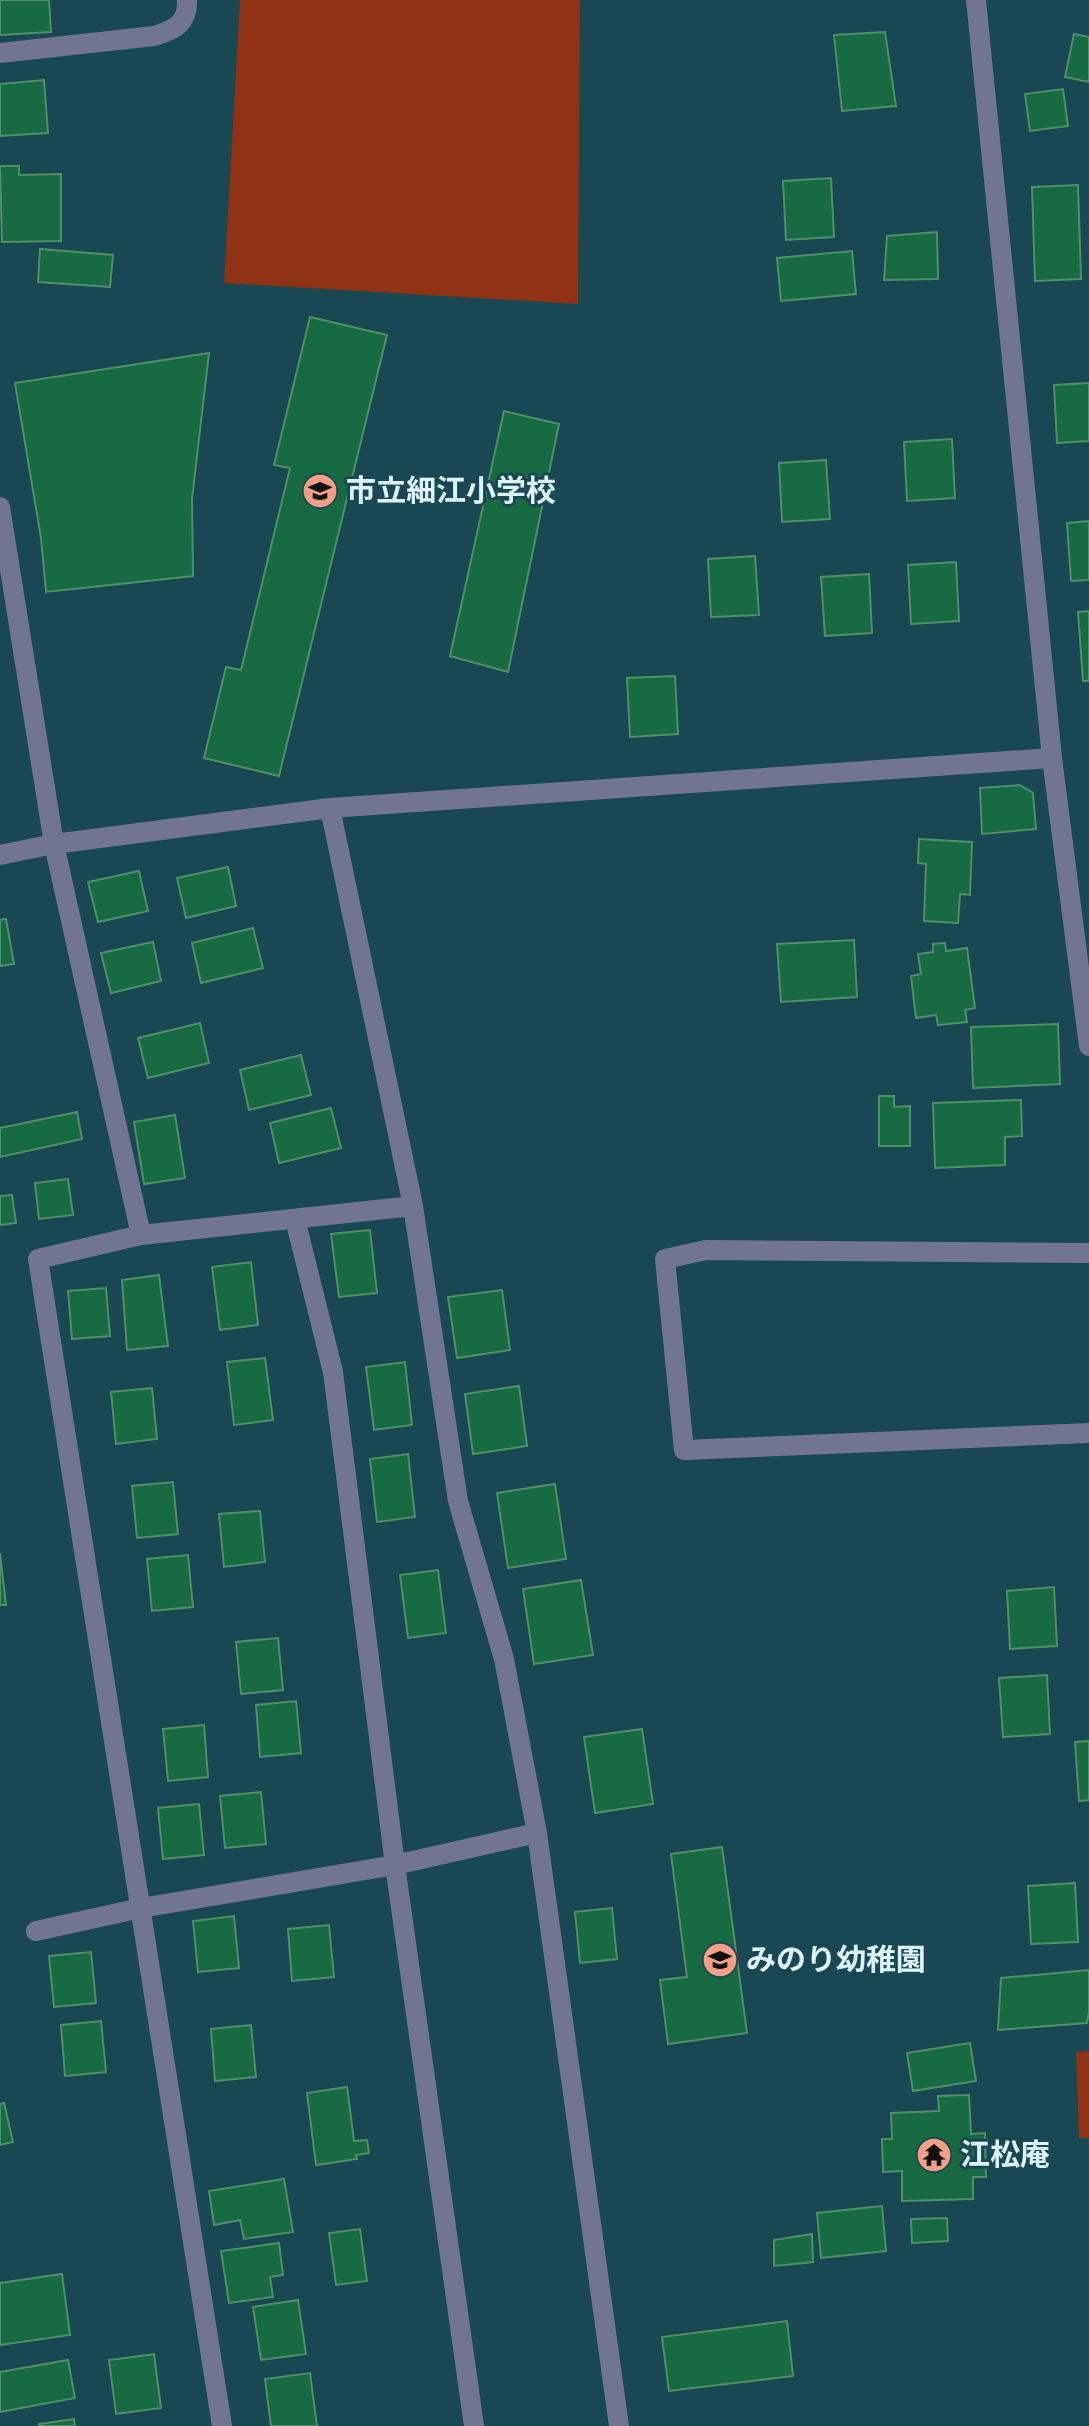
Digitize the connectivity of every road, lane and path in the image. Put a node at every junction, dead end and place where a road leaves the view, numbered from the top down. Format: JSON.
{"nodes":[{"id":1,"x":187,"y":0,"type":"edge"},
{"id":2,"x":976,"y":0,"type":"edge"},
{"id":3,"x":0,"y":53,"type":"edge"},
{"id":4,"x":0,"y":507,"type":"edge"},
{"id":5,"x":1052,"y":758,"type":"junction"},
{"id":6,"x":330,"y":808,"type":"junction"},
{"id":7,"x":54,"y":844,"type":"junction"},
{"id":8,"x":0,"y":855,"type":"edge"},
{"id":9,"x":1089,"y":1046,"type":"edge"},
{"id":10,"x":413,"y":1206,"type":"junction"},
{"id":11,"x":295,"y":1219,"type":"junction"},
{"id":12,"x":141,"y":1235,"type":"junction"},
{"id":13,"x":1089,"y":1253,"type":"edge"},
{"id":14,"x":1089,"y":1433,"type":"edge"},
{"id":15,"x":537,"y":1833,"type":"junction"},
{"id":16,"x":395,"y":1865,"type":"junction"},
{"id":17,"x":141,"y":1908,"type":"junction"},
{"id":18,"x":36,"y":1931,"type":"dead end"},
{"id":19,"x":222,"y":2426,"type":"edge"},
{"id":20,"x":474,"y":2426,"type":"edge"},
{"id":21,"x":619,"y":2426,"type":"edge"}],
"edges":[{"from":1,"to":3,"type":"street"},
{"from":2,"to":5,"type":"street"},
{"from":4,"to":7,"type":"street"},
{"from":5,"to":6,"type":"street"},
{"from":5,"to":9,"type":"street"},
{"from":6,"to":7,"type":"street"},
{"from":6,"to":10,"type":"street"},
{"from":7,"to":8,"type":"street"},
{"from":7,"to":12,"type":"street"},
{"from":10,"to":11,"type":"street"},
{"from":10,"to":15,"type":"street"},
{"from":11,"to":12,"type":"street"},
{"from":11,"to":16,"type":"street"},
{"from":12,"to":17,"type":"street"},
{"from":13,"to":14,"type":"street"},
{"from":15,"to":16,"type":"street"},
{"from":15,"to":21,"type":"street"},
{"from":16,"to":17,"type":"street"},
{"from":16,"to":20,"type":"street"},
{"from":17,"to":18,"type":"street"},
{"from":17,"to":19,"type":"street"}]}
